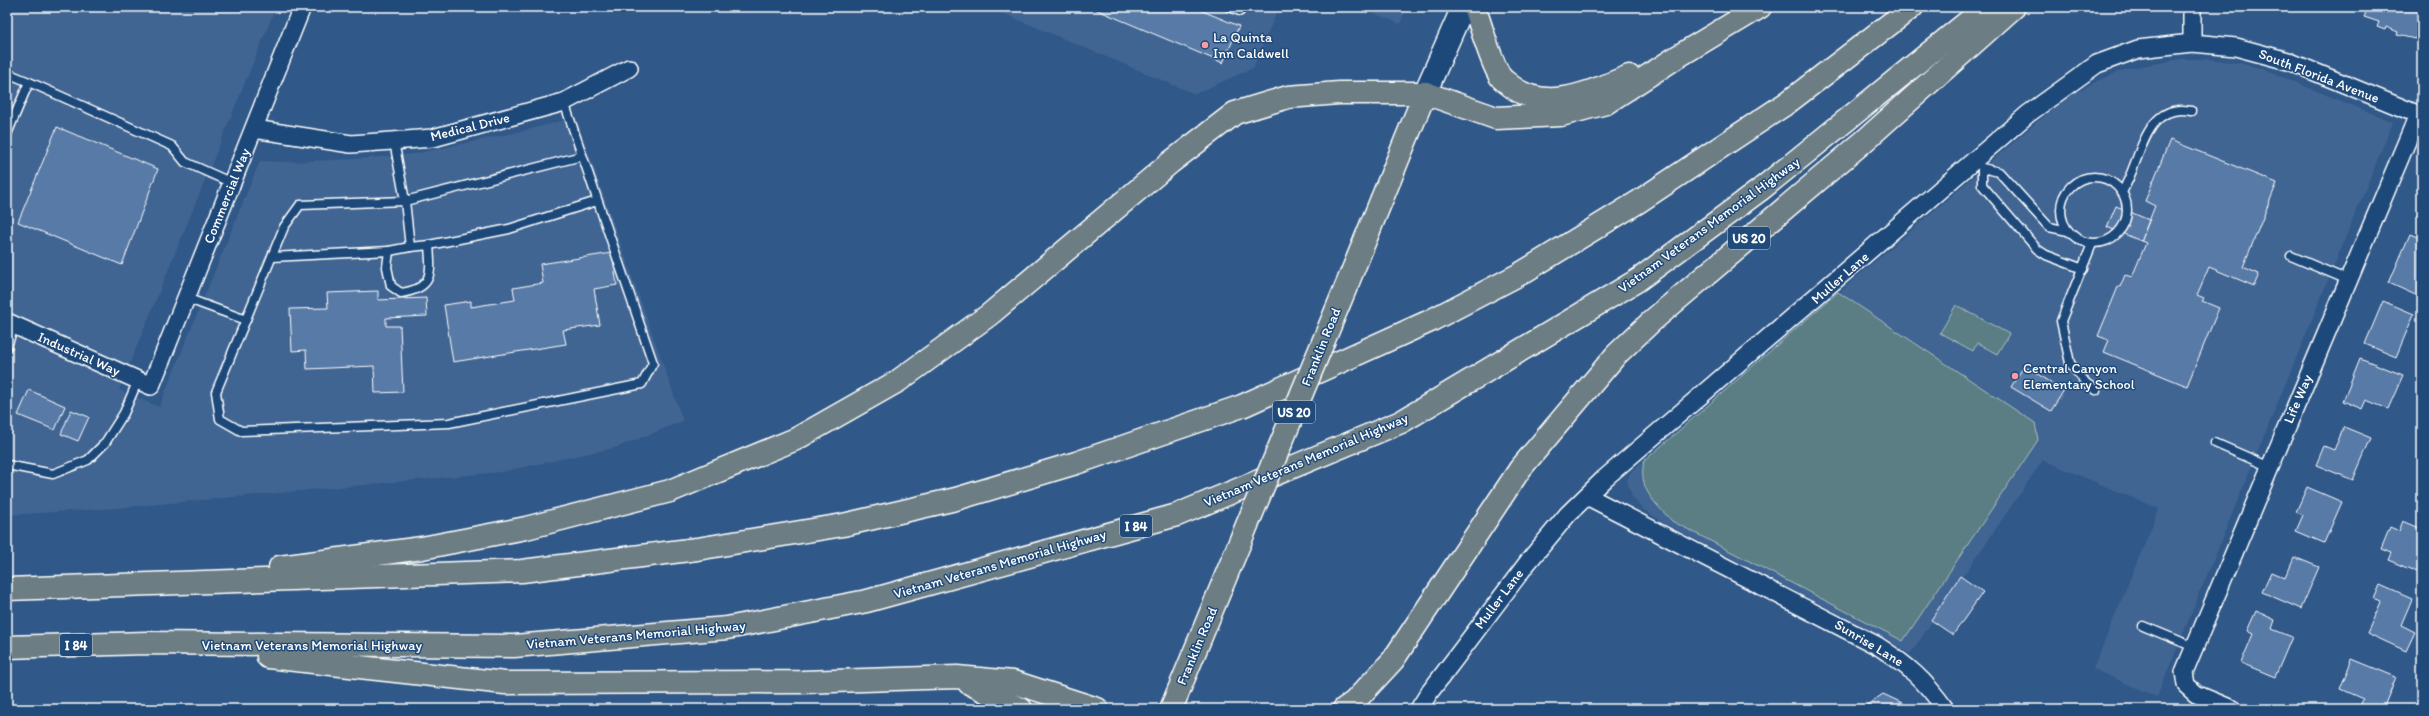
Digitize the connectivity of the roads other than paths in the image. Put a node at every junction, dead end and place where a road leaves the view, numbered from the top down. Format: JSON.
{"nodes":[{"id":1,"x":302,"y":7,"type":"edge"},
{"id":2,"x":1229,"y":7,"type":"edge"},
{"id":3,"x":1242,"y":7,"type":"edge"},
{"id":4,"x":1463,"y":7,"type":"edge"},
{"id":5,"x":1474,"y":7,"type":"edge"},
{"id":6,"x":1760,"y":7,"type":"edge"},
{"id":7,"x":1912,"y":7,"type":"edge"},
{"id":8,"x":1986,"y":7,"type":"edge"},
{"id":9,"x":2014,"y":7,"type":"edge"},
{"id":10,"x":2192,"y":7,"type":"edge"},
{"id":11,"x":2192,"y":43,"type":"junction"},
{"id":12,"x":1677,"y":57,"type":"junction"},
{"id":13,"x":2097,"y":64,"type":"joint"},
{"id":14,"x":629,"y":68,"type":"dead end"},
{"id":15,"x":7,"y":73,"type":"edge"},
{"id":16,"x":29,"y":82,"type":"junction"},
{"id":17,"x":1425,"y":93,"type":"junction"},
{"id":18,"x":564,"y":102,"type":"junction"},
{"id":19,"x":2191,"y":111,"type":"dead end"},
{"id":20,"x":2420,"y":116,"type":"edge"},
{"id":21,"x":254,"y":129,"type":"junction"},
{"id":22,"x":7,"y":134,"type":"edge"},
{"id":23,"x":394,"y":141,"type":"junction"},
{"id":24,"x":582,"y":156,"type":"junction"},
{"id":25,"x":1979,"y":164,"type":"junction"},
{"id":26,"x":232,"y":183,"type":"junction"},
{"id":27,"x":2122,"y":192,"type":"junction"},
{"id":28,"x":405,"y":201,"type":"junction"},
{"id":29,"x":598,"y":201,"type":"junction"},
{"id":30,"x":2068,"y":231,"type":"junction"},
{"id":31,"x":2092,"y":244,"type":"junction"},
{"id":32,"x":429,"y":245,"type":"junction"},
{"id":33,"x":410,"y":247,"type":"junction"},
{"id":34,"x":389,"y":251,"type":"junction"},
{"id":35,"x":2291,"y":256,"type":"dead end"},
{"id":36,"x":272,"y":257,"type":"junction"},
{"id":37,"x":2083,"y":269,"type":"junction"},
{"id":38,"x":2348,"y":280,"type":"junction"},
{"id":39,"x":186,"y":298,"type":"junction"},
{"id":40,"x":246,"y":320,"type":"junction"},
{"id":41,"x":10,"y":324,"type":"edge"},
{"id":42,"x":7,"y":347,"type":"edge"},
{"id":43,"x":145,"y":383,"type":"junction"},
{"id":44,"x":2096,"y":390,"type":"dead end"},
{"id":45,"x":2215,"y":443,"type":"dead end"},
{"id":46,"x":7,"y":465,"type":"edge"},
{"id":47,"x":2270,"y":467,"type":"junction"},
{"id":48,"x":1587,"y":496,"type":"junction"},
{"id":49,"x":144,"y":585,"type":"junction"},
{"id":50,"x":7,"y":588,"type":"edge"},
{"id":51,"x":2143,"y":626,"type":"dead end"},
{"id":52,"x":146,"y":644,"type":"junction"},
{"id":53,"x":7,"y":647,"type":"edge"},
{"id":54,"x":2194,"y":647,"type":"junction"},
{"id":55,"x":957,"y":677,"type":"junction"},
{"id":56,"x":1021,"y":709,"type":"edge"},
{"id":57,"x":1097,"y":709,"type":"edge"},
{"id":58,"x":1171,"y":709,"type":"edge"},
{"id":59,"x":1344,"y":709,"type":"edge"},
{"id":60,"x":1419,"y":709,"type":"edge"},
{"id":61,"x":1945,"y":709,"type":"edge"},
{"id":62,"x":2232,"y":709,"type":"edge"}],
"edges":[{"from":1,"to":21,"type":"street","name":"Commercial Way"},
{"from":2,"to":3,"type":"lane"},
{"from":4,"to":17,"type":"main road","name":"Franklin Road"},
{"from":5,"to":12,"type":"main road"},
{"from":6,"to":12,"type":"main road"},
{"from":7,"to":49,"type":"main road"},
{"from":8,"to":52,"type":"main road","name":"Vietnam Veterans Memorial Highway","number":"I 84"},
{"from":9,"to":59,"type":"main road","number":"US 20"},
{"from":10,"to":11,"type":"street"},
{"from":11,"to":13,"type":"street","name":"South Florida Avenue"},
{"from":11,"to":20,"type":"street","name":"South Florida Avenue"},
{"from":12,"to":17,"type":"main road"},
{"from":13,"to":25,"type":"street","name":"Muller Lane"},
{"from":14,"to":18,"type":"street","name":"Medical Drive"},
{"from":15,"to":16,"type":"lane"},
{"from":16,"to":22,"type":"lane"},
{"from":16,"to":26,"type":"lane"},
{"from":17,"to":49,"type":"main road"},
{"from":17,"to":58,"type":"main road","name":"Franklin Road","number":"US 20","bridge":true},
{"from":18,"to":23,"type":"street","name":"Medical Drive"},
{"from":18,"to":24,"type":"lane"},
{"from":19,"to":27,"type":"lane"},
{"from":20,"to":38,"type":"street","name":"Life Way"},
{"from":21,"to":23,"type":"street","name":"Medical Drive"},
{"from":21,"to":26,"type":"street","name":"Commercial Way"},
{"from":23,"to":28,"type":"lane"},
{"from":24,"to":28,"type":"lane"},
{"from":24,"to":29,"type":"lane"},
{"from":25,"to":30,"type":"lane"},
{"from":25,"to":37,"type":"lane"},
{"from":25,"to":48,"type":"street","name":"Muller Lane"},
{"from":26,"to":39,"type":"street","name":"Commercial Way"},
{"from":27,"to":30,"type":"lane"},
{"from":27,"to":31,"type":"lane"},
{"from":28,"to":33,"type":"lane"},
{"from":28,"to":36,"type":"lane"},
{"from":29,"to":32,"type":"lane"},
{"from":29,"to":40,"type":"lane"},
{"from":30,"to":31,"type":"lane"},
{"from":31,"to":37,"type":"lane"},
{"from":32,"to":33,"type":"lane"},
{"from":32,"to":34,"type":"lane"},
{"from":33,"to":34,"type":"lane"},
{"from":34,"to":36,"type":"lane"},
{"from":35,"to":38,"type":"lane"},
{"from":36,"to":40,"type":"lane"},
{"from":37,"to":44,"type":"lane"},
{"from":38,"to":47,"type":"street","name":"Life Way"},
{"from":39,"to":40,"type":"lane"},
{"from":39,"to":43,"type":"street","name":"Commercial Way"},
{"from":41,"to":42,"type":"lane"},
{"from":41,"to":43,"type":"street","name":"Industrial Way"},
{"from":43,"to":46,"type":"lane"},
{"from":45,"to":47,"type":"lane"},
{"from":47,"to":54,"type":"street","name":"Life Way"},
{"from":48,"to":60,"type":"street","name":"Muller Lane"},
{"from":48,"to":61,"type":"street","name":"Sunrise Lane"},
{"from":49,"to":50,"type":"main road"},
{"from":51,"to":54,"type":"lane"},
{"from":52,"to":53,"type":"main road","name":"Vietnam Veterans Memorial Highway","number":"I 84"},
{"from":52,"to":55,"type":"main road"},
{"from":54,"to":62,"type":"street","name":"Life Way"},
{"from":55,"to":56,"type":"main road"},
{"from":55,"to":57,"type":"main road"}]}
